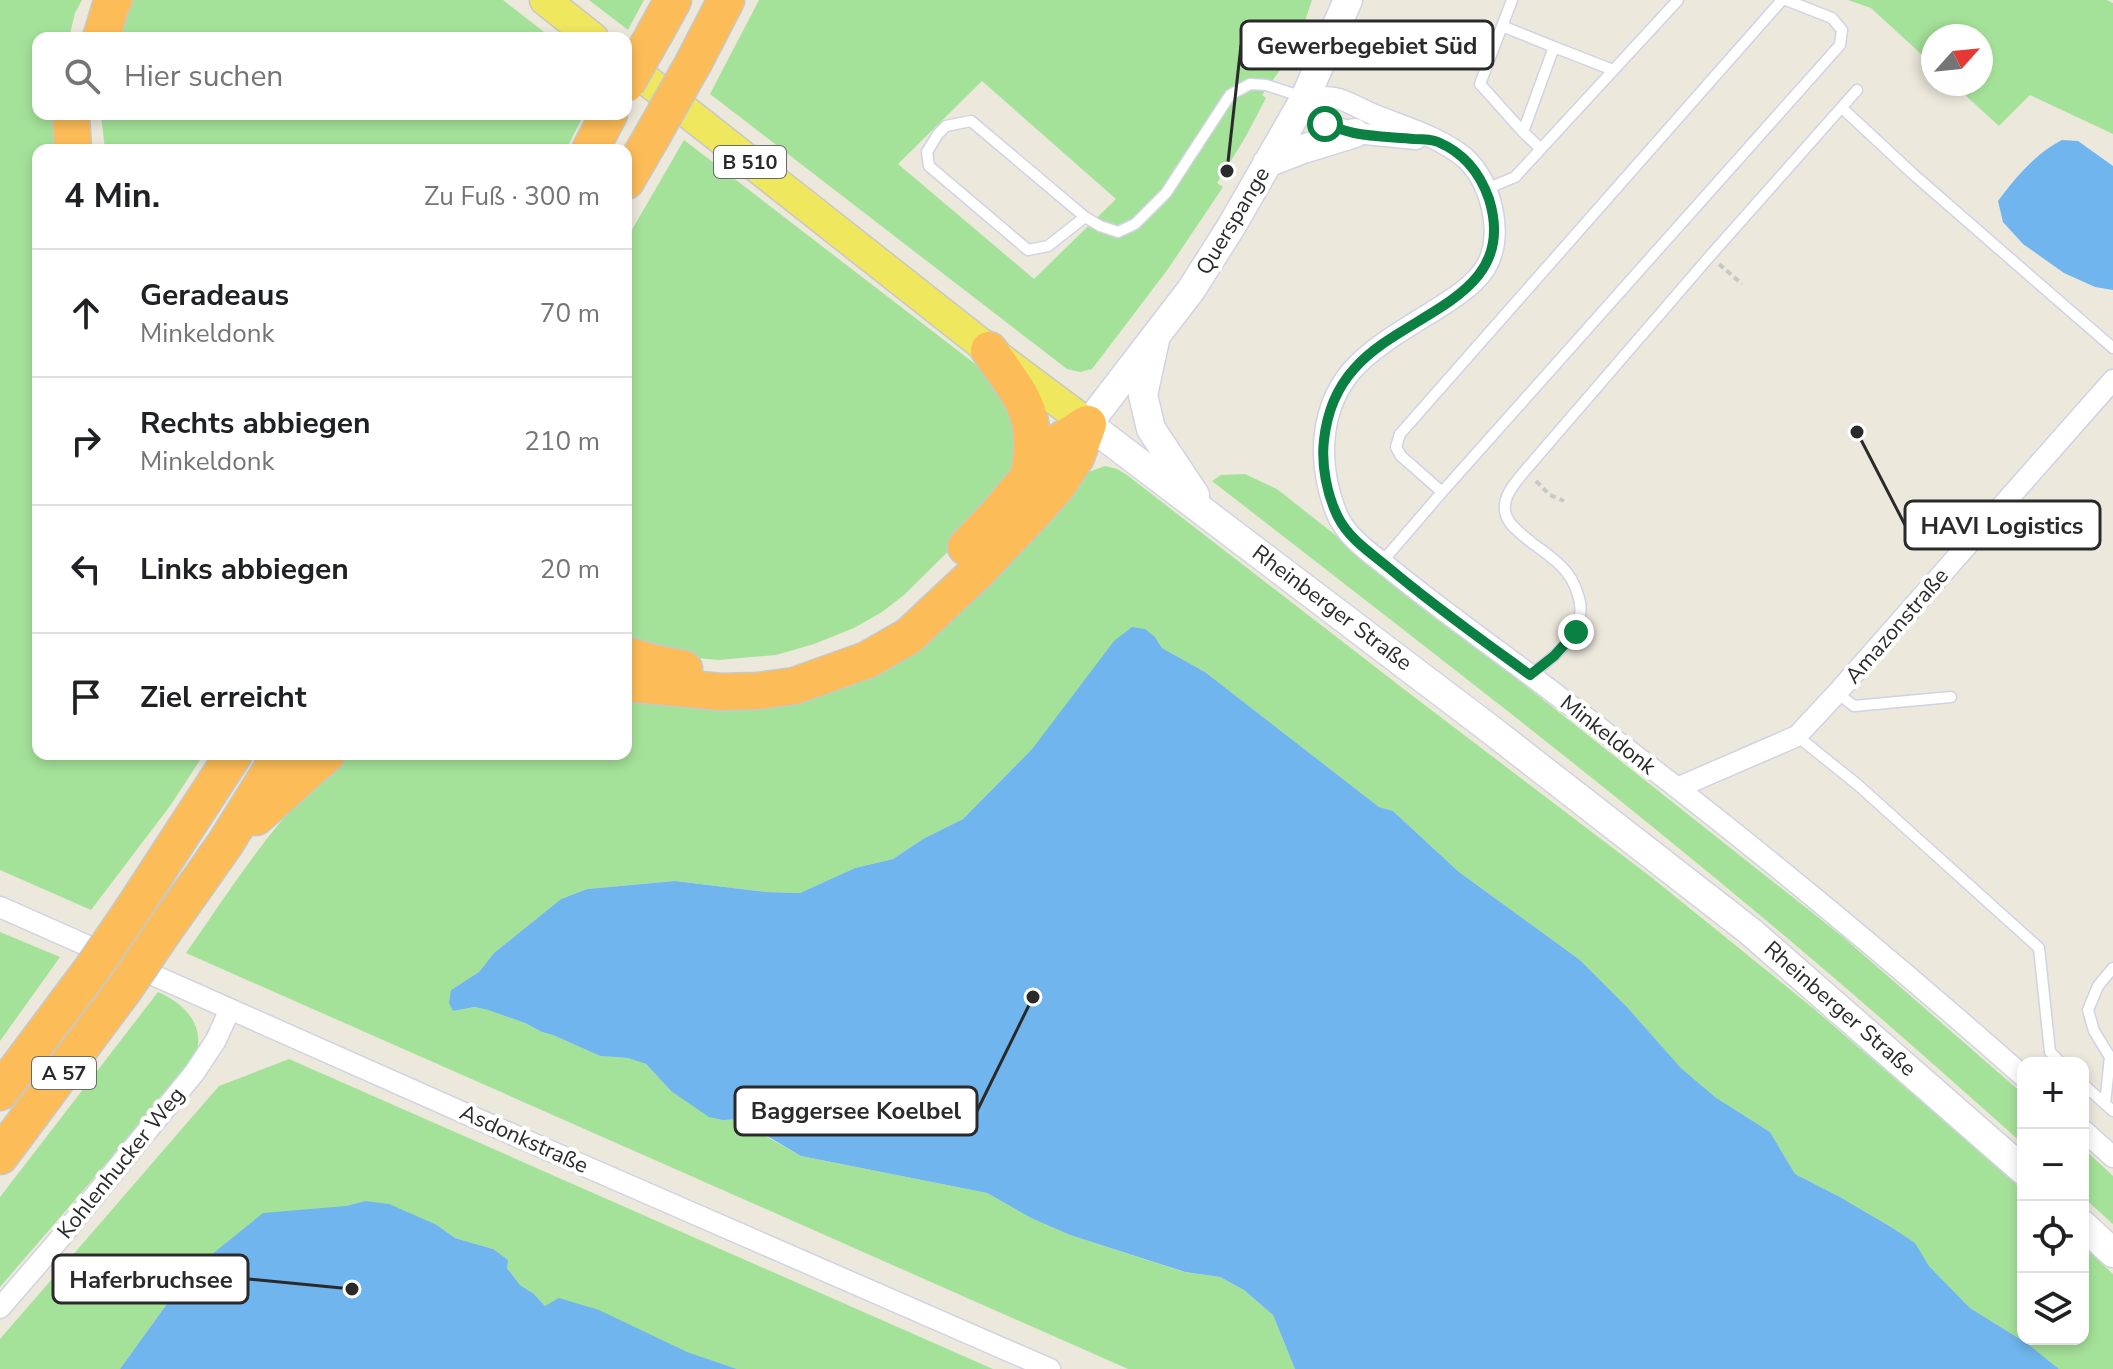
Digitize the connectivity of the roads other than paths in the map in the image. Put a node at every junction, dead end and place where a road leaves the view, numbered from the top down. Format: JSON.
{"nodes":[{"id":1,"x":94,"y":0,"type":"edge"},
{"id":2,"x":114,"y":0,"type":"edge"},
{"id":3,"x":545,"y":0,"type":"edge"},
{"id":4,"x":673,"y":0,"type":"edge"},
{"id":5,"x":726,"y":0,"type":"edge"},
{"id":6,"x":1348,"y":0,"type":"edge"},
{"id":7,"x":1512,"y":0,"type":"edge"},
{"id":8,"x":1678,"y":0,"type":"edge"},
{"id":9,"x":1784,"y":0,"type":"edge"},
{"id":10,"x":1502,"y":26,"type":"junction"},
{"id":11,"x":84,"y":32,"type":"edge"},
{"id":12,"x":103,"y":32,"type":"edge"},
{"id":13,"x":585,"y":32,"type":"edge"},
{"id":14,"x":1554,"y":47,"type":"junction"},
{"id":15,"x":632,"y":69,"type":"edge"},
{"id":16,"x":1613,"y":70,"type":"junction"},
{"id":17,"x":632,"y":73,"type":"edge"},
{"id":18,"x":1857,"y":90,"type":"dead end"},
{"id":19,"x":1305,"y":98,"type":"junction"},
{"id":20,"x":1842,"y":108,"type":"junction"},
{"id":21,"x":71,"y":120,"type":"edge"},
{"id":22,"x":90,"y":120,"type":"edge"},
{"id":23,"x":606,"y":120,"type":"edge"},
{"id":24,"x":1523,"y":132,"type":"junction"},
{"id":25,"x":1355,"y":133,"type":"junction"},
{"id":26,"x":1436,"y":140,"type":"junction"},
{"id":27,"x":73,"y":144,"type":"edge"},
{"id":28,"x":92,"y":144,"type":"edge"},
{"id":29,"x":593,"y":144,"type":"edge"},
{"id":30,"x":1541,"y":149,"type":"junction"},
{"id":31,"x":1267,"y":163,"type":"junction"},
{"id":32,"x":632,"y":171,"type":"edge"},
{"id":33,"x":1486,"y":189,"type":"junction"},
{"id":34,"x":1085,"y":217,"type":"junction"},
{"id":35,"x":1157,"y":332,"type":"junction"},
{"id":36,"x":2113,"y":348,"type":"edge"},
{"id":37,"x":989,"y":350,"type":"junction"},
{"id":38,"x":2113,"y":380,"type":"edge"},
{"id":39,"x":1088,"y":424,"type":"junction"},
{"id":40,"x":1029,"y":475,"type":"junction"},
{"id":41,"x":1442,"y":492,"type":"junction"},
{"id":42,"x":1207,"y":512,"type":"junction"},
{"id":43,"x":1382,"y":562,"type":"junction"},
{"id":44,"x":632,"y":657,"type":"edge"},
{"id":45,"x":1530,"y":675,"type":"junction"},
{"id":46,"x":632,"y":684,"type":"edge"},
{"id":47,"x":1837,"y":693,"type":"junction"},
{"id":48,"x":1951,"y":697,"type":"dead end"},
{"id":49,"x":1797,"y":736,"type":"junction"},
{"id":50,"x":222,"y":760,"type":"edge"},
{"id":51,"x":230,"y":760,"type":"edge"},
{"id":52,"x":277,"y":760,"type":"edge"},
{"id":53,"x":320,"y":760,"type":"edge"},
{"id":54,"x":1677,"y":788,"type":"junction"},
{"id":55,"x":207,"y":797,"type":"junction"},
{"id":56,"x":225,"y":844,"type":"junction"},
{"id":57,"x":0,"y":907,"type":"edge"},
{"id":58,"x":2113,"y":968,"type":"edge"},
{"id":59,"x":230,"y":1009,"type":"junction"},
{"id":60,"x":2055,"y":1057,"type":"edge"},
{"id":61,"x":2017,"y":1071,"type":"edge"},
{"id":62,"x":2089,"y":1090,"type":"edge"},
{"id":63,"x":0,"y":1092,"type":"edge"},
{"id":64,"x":2109,"y":1108,"type":"edge"},
{"id":65,"x":2089,"y":1135,"type":"edge"},
{"id":66,"x":0,"y":1156,"type":"edge"},
{"id":67,"x":2113,"y":1157,"type":"edge"},
{"id":68,"x":2017,"y":1165,"type":"edge"},
{"id":69,"x":2089,"y":1231,"type":"edge"},
{"id":70,"x":2113,"y":1253,"type":"edge"},
{"id":71,"x":0,"y":1308,"type":"edge"},
{"id":72,"x":1050,"y":1369,"type":"edge"}],
"edges":[{"from":1,"to":11,"type":"highway"},
{"from":2,"to":12,"type":"highway"},
{"from":3,"to":13,"type":"main road"},
{"from":4,"to":17,"type":"highway","bridge":true},
{"from":5,"to":32,"type":"highway","bridge":true},
{"from":6,"to":19,"type":"main road","name":"Querspange"},
{"from":7,"to":10,"type":"lane"},
{"from":8,"to":16,"type":"lane"},
{"from":9,"to":41,"type":"lane"},
{"from":9,"to":41,"type":"lane"},
{"from":10,"to":14,"type":"lane"},
{"from":10,"to":24,"type":"lane"},
{"from":14,"to":16,"type":"lane"},
{"from":14,"to":24,"type":"lane"},
{"from":15,"to":37,"type":"main road","name":"Rheinberger Straße","number":"B 510"},
{"from":16,"to":30,"type":"lane"},
{"from":18,"to":20,"type":"lane"},
{"from":19,"to":25,"type":"street"},
{"from":19,"to":26,"type":"street","name":"Minkeldonk"},
{"from":19,"to":31,"type":"main road","name":"Querspange"},
{"from":19,"to":34,"type":"lane"},
{"from":20,"to":36,"type":"lane"},
{"from":20,"to":45,"type":"lane"},
{"from":21,"to":27,"type":"highway"},
{"from":22,"to":28,"type":"highway"},
{"from":23,"to":29,"type":"highway"},
{"from":24,"to":30,"type":"lane"},
{"from":25,"to":26,"type":"street"},
{"from":25,"to":31,"type":"main road"},
{"from":26,"to":33,"type":"street","name":"Minkeldonk"},
{"from":30,"to":33,"type":"lane"},
{"from":31,"to":35,"type":"main road","name":"Querspange"},
{"from":33,"to":43,"type":"street","name":"Minkeldonk"},
{"from":34,"to":34,"type":"lane"},
{"from":35,"to":39,"type":"main road","name":"Querspange"},
{"from":35,"to":42,"type":"main road"},
{"from":37,"to":39,"type":"main road","name":"Rheinberger Straße","number":"B 510"},
{"from":37,"to":40,"type":"highway"},
{"from":38,"to":47,"type":"street","name":"Amazonstraße"},
{"from":39,"to":40,"type":"highway"},
{"from":39,"to":42,"type":"main road","name":"Rheinberger Straße"},
{"from":39,"to":46,"type":"highway"},
{"from":40,"to":44,"type":"highway"},
{"from":41,"to":43,"type":"lane"},
{"from":42,"to":68,"type":"main road","name":"Rheinberger Straße"},
{"from":43,"to":45,"type":"street","name":"Minkeldonk"},
{"from":45,"to":54,"type":"street","name":"Minkeldonk"},
{"from":47,"to":48,"type":"lane"},
{"from":47,"to":49,"type":"street","name":"Amazonstraße"},
{"from":49,"to":54,"type":"street","name":"Amazonstraße"},
{"from":49,"to":60,"type":"lane"},
{"from":50,"to":55,"type":"highway"},
{"from":51,"to":55,"type":"highway","number":"A 57"},
{"from":52,"to":56,"type":"highway","number":"A 57"},
{"from":53,"to":56,"type":"highway"},
{"from":54,"to":61,"type":"street","name":"Minkeldonk"},
{"from":55,"to":63,"type":"highway","number":"A 57","bridge":true},
{"from":56,"to":66,"type":"highway","number":"A 57","bridge":true},
{"from":57,"to":59,"type":"street","name":"Asdonkstraße"},
{"from":58,"to":64,"type":"lane"},
{"from":59,"to":71,"type":"street","name":"Kohlenhucker Weg"},
{"from":59,"to":72,"type":"street","name":"Asdonkstraße"},
{"from":62,"to":64,"type":"lane"},
{"from":65,"to":67,"type":"street"},
{"from":69,"to":70,"type":"main road"}]}
